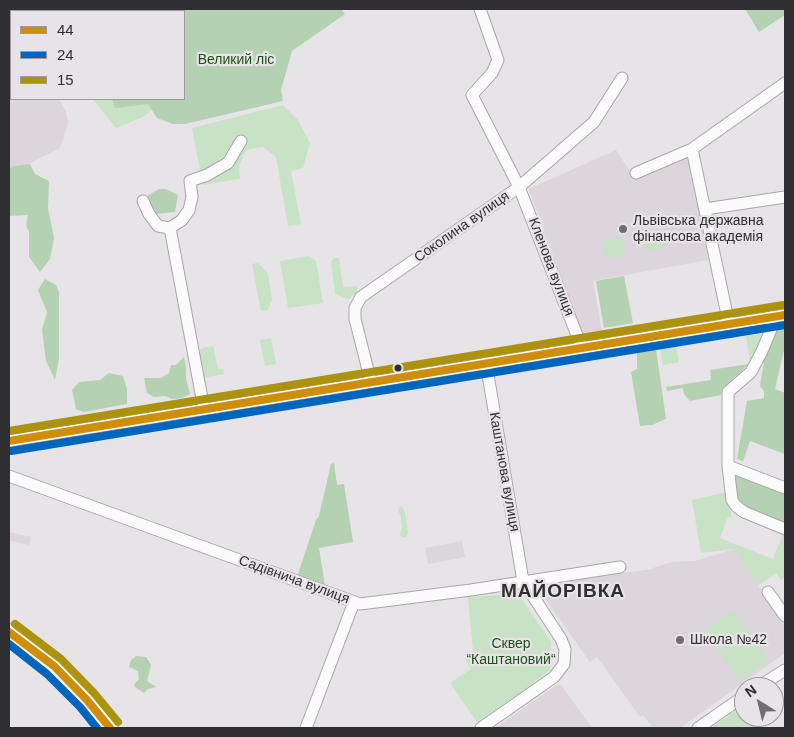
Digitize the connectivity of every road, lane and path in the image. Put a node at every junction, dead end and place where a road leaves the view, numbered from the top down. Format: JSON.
{"nodes":[{"id":1,"x":480,"y":9,"type":"edge"},
{"id":2,"x":622,"y":78,"type":"dead end"},
{"id":3,"x":785,"y":82,"type":"edge"},
{"id":4,"x":241,"y":141,"type":"dead end"},
{"id":5,"x":692,"y":148,"type":"junction"},
{"id":6,"x":636,"y":173,"type":"dead end"},
{"id":7,"x":519,"y":187,"type":"junction"},
{"id":8,"x":785,"y":198,"type":"edge"},
{"id":9,"x":144,"y":201,"type":"dead end"},
{"id":10,"x":705,"y":209,"type":"junction"},
{"id":11,"x":170,"y":228,"type":"junction"},
{"id":12,"x":785,"y":315,"type":"edge"},
{"id":13,"x":771,"y":317,"type":"junction"},
{"id":14,"x":729,"y":324,"type":"junction"},
{"id":15,"x":582,"y":348,"type":"junction"},
{"id":16,"x":486,"y":363,"type":"junction"},
{"id":17,"x":371,"y":382,"type":"junction"},
{"id":18,"x":204,"y":409,"type":"junction"},
{"id":19,"x":9,"y":440,"type":"edge"},
{"id":20,"x":728,"y":466,"type":"junction"},
{"id":21,"x":9,"y":476,"type":"edge"},
{"id":22,"x":785,"y":488,"type":"edge"},
{"id":23,"x":784,"y":527,"type":"edge"},
{"id":24,"x":620,"y":567,"type":"dead end"},
{"id":25,"x":523,"y":581,"type":"junction"},
{"id":26,"x":768,"y":592,"type":"dead end"},
{"id":27,"x":354,"y":602,"type":"junction"},
{"id":28,"x":785,"y":616,"type":"edge"},
{"id":29,"x":9,"y":632,"type":"edge"},
{"id":30,"x":785,"y":670,"type":"edge"},
{"id":31,"x":774,"y":677,"type":"edge"},
{"id":32,"x":734,"y":703,"type":"edge"},
{"id":33,"x":110,"y":728,"type":"edge"},
{"id":34,"x":306,"y":728,"type":"edge"},
{"id":35,"x":481,"y":728,"type":"edge"},
{"id":36,"x":698,"y":728,"type":"edge"}],
"edges":[{"from":1,"to":7,"type":"street","name":"Соколина вулиця"},
{"from":2,"to":7,"type":"street"},
{"from":3,"to":5,"type":"street"},
{"from":4,"to":11,"type":"street"},
{"from":5,"to":6,"type":"street"},
{"from":5,"to":10,"type":"street"},
{"from":7,"to":15,"type":"street","name":"Кленова вулиця"},
{"from":7,"to":17,"type":"street","name":"Соколина вулиця"},
{"from":8,"to":10,"type":"street"},
{"from":9,"to":11,"type":"street"},
{"from":10,"to":14,"type":"street"},
{"from":11,"to":18,"type":"street"},
{"from":12,"to":13,"type":"street"},
{"from":13,"to":14,"type":"street"},
{"from":13,"to":20,"type":"street"},
{"from":14,"to":15,"type":"street"},
{"from":15,"to":16,"type":"street"},
{"from":16,"to":17,"type":"street"},
{"from":16,"to":25,"type":"street","name":"Каштанова вулиця"},
{"from":17,"to":18,"type":"street"},
{"from":18,"to":19,"type":"street"},
{"from":20,"to":22,"type":"street"},
{"from":20,"to":23,"type":"street"},
{"from":21,"to":27,"type":"street","name":"Садівнича вулиця"},
{"from":24,"to":25,"type":"street","name":"Садівнича вулиця"},
{"from":25,"to":27,"type":"street","name":"Садівнича вулиця"},
{"from":25,"to":35,"type":"street"},
{"from":26,"to":28,"type":"street"},
{"from":27,"to":34,"type":"street"},
{"from":29,"to":33,"type":"main road"},
{"from":30,"to":31,"type":"street"},
{"from":32,"to":36,"type":"street"}]}
